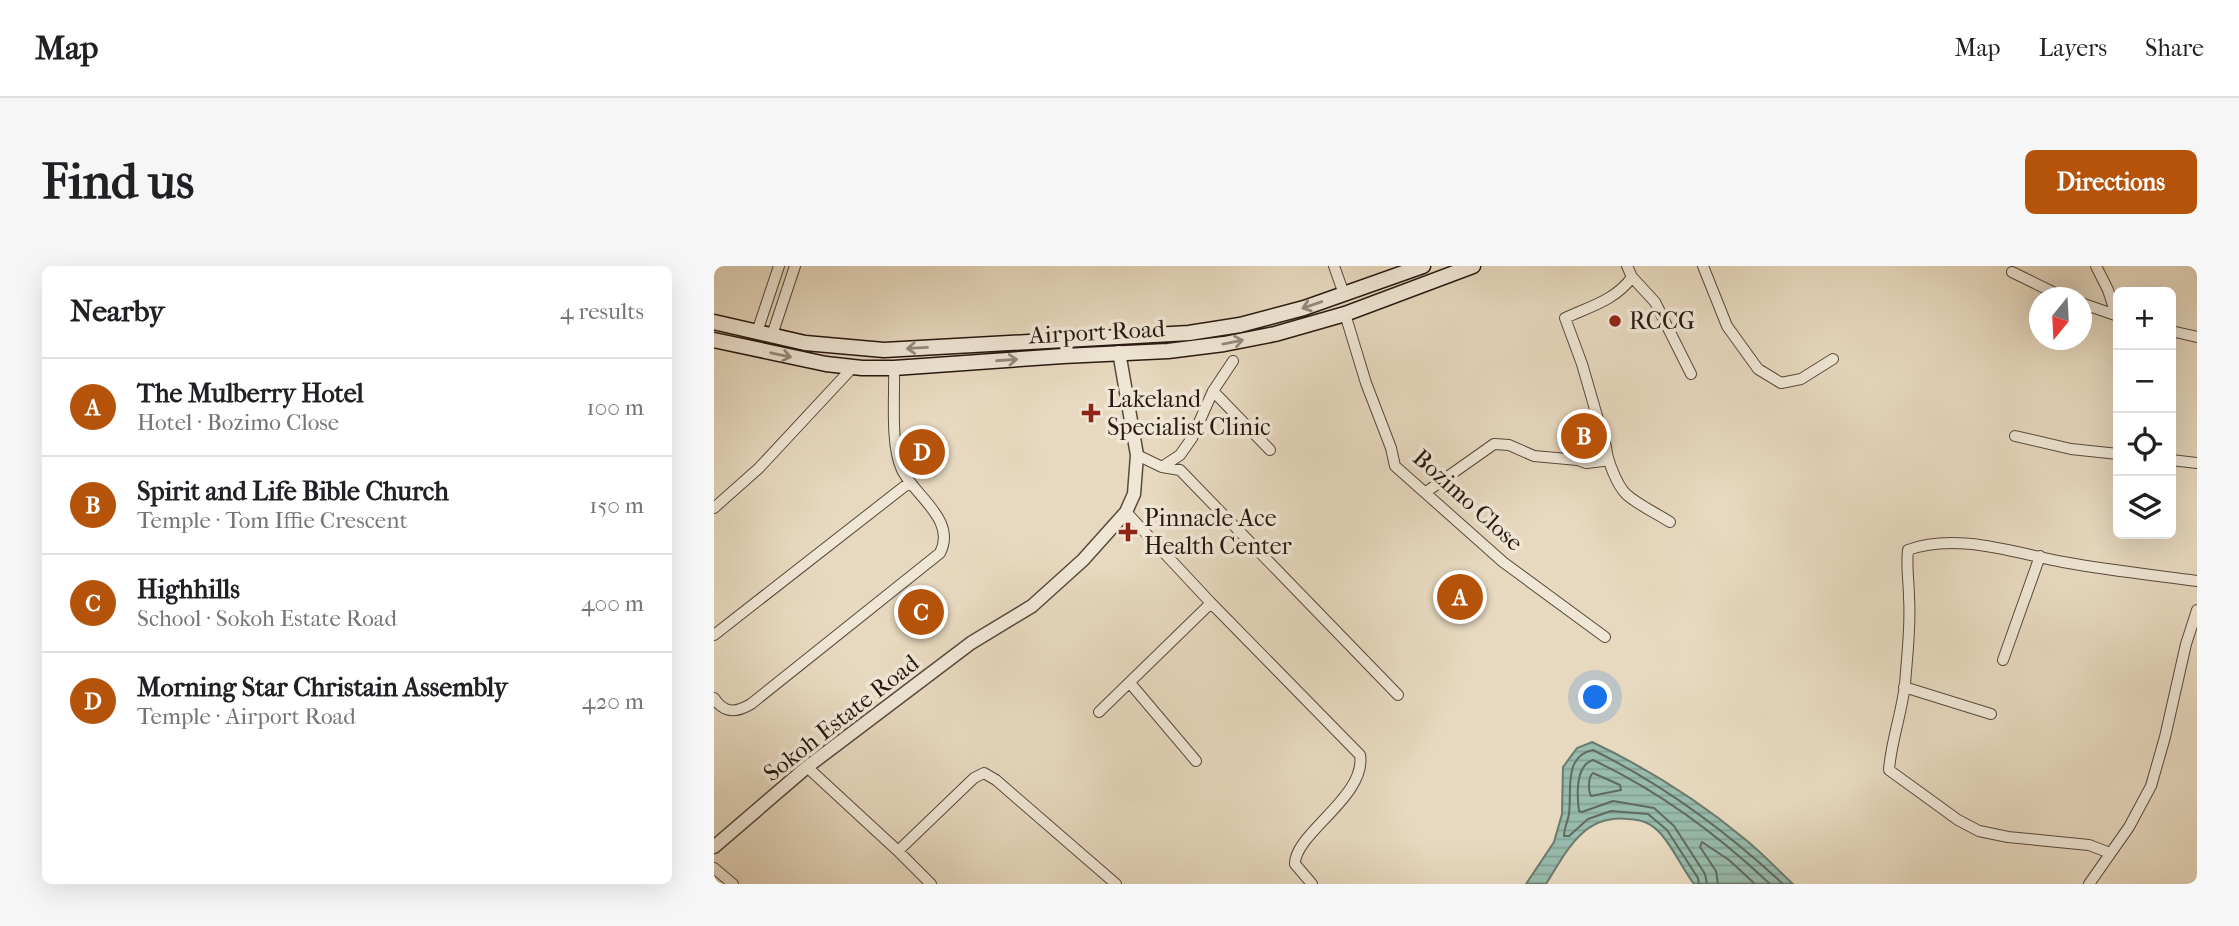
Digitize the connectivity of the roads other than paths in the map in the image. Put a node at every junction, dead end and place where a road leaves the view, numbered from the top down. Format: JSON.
{"nodes":[{"id":1,"x":779,"y":266,"type":"edge"},
{"id":2,"x":795,"y":266,"type":"edge"},
{"id":3,"x":1334,"y":266,"type":"edge"},
{"id":4,"x":1423,"y":266,"type":"edge"},
{"id":5,"x":1473,"y":266,"type":"edge"},
{"id":6,"x":1627,"y":266,"type":"edge"},
{"id":7,"x":1703,"y":266,"type":"edge"},
{"id":8,"x":2096,"y":266,"type":"edge"},
{"id":9,"x":1398,"y":270,"type":"edge"},
{"id":10,"x":2012,"y":272,"type":"dead end"},
{"id":11,"x":1632,"y":277,"type":"junction"},
{"id":12,"x":1430,"y":283,"type":"junction"},
{"id":13,"x":2043,"y":287,"type":"edge"},
{"id":14,"x":1345,"y":294,"type":"junction"},
{"id":15,"x":2113,"y":304,"type":"edge"},
{"id":16,"x":2092,"y":307,"type":"edge"},
{"id":17,"x":1345,"y":314,"type":"junction"},
{"id":18,"x":2113,"y":315,"type":"edge"},
{"id":19,"x":714,"y":322,"type":"edge"},
{"id":20,"x":2176,"y":332,"type":"edge"},
{"id":21,"x":764,"y":334,"type":"junction"},
{"id":22,"x":2197,"y":337,"type":"edge"},
{"id":23,"x":714,"y":340,"type":"edge"},
{"id":24,"x":1119,"y":352,"type":"junction"},
{"id":25,"x":1833,"y":359,"type":"dead end"},
{"id":26,"x":1233,"y":361,"type":"dead end"},
{"id":27,"x":853,"y":367,"type":"junction"},
{"id":28,"x":894,"y":368,"type":"junction"},
{"id":29,"x":1691,"y":374,"type":"dead end"},
{"id":30,"x":1213,"y":391,"type":"junction"},
{"id":31,"x":2015,"y":436,"type":"dead end"},
{"id":32,"x":1270,"y":450,"type":"dead end"},
{"id":33,"x":2113,"y":453,"type":"edge"},
{"id":34,"x":1137,"y":455,"type":"junction"},
{"id":35,"x":1607,"y":458,"type":"junction"},
{"id":36,"x":2176,"y":461,"type":"edge"},
{"id":37,"x":2197,"y":463,"type":"edge"},
{"id":38,"x":1162,"y":467,"type":"junction"},
{"id":39,"x":909,"y":482,"type":"junction"},
{"id":40,"x":1426,"y":492,"type":"junction"},
{"id":41,"x":714,"y":508,"type":"edge"},
{"id":42,"x":1126,"y":512,"type":"junction"},
{"id":43,"x":1670,"y":522,"type":"dead end"},
{"id":44,"x":2040,"y":556,"type":"junction"},
{"id":45,"x":2197,"y":581,"type":"edge"},
{"id":46,"x":1212,"y":603,"type":"junction"},
{"id":47,"x":2197,"y":610,"type":"edge"},
{"id":48,"x":714,"y":635,"type":"edge"},
{"id":49,"x":1605,"y":637,"type":"dead end"},
{"id":50,"x":2003,"y":660,"type":"dead end"},
{"id":51,"x":1130,"y":683,"type":"junction"},
{"id":52,"x":1904,"y":688,"type":"junction"},
{"id":53,"x":1398,"y":695,"type":"dead end"},
{"id":54,"x":714,"y":698,"type":"edge"},
{"id":55,"x":1099,"y":712,"type":"dead end"},
{"id":56,"x":1991,"y":714,"type":"dead end"},
{"id":57,"x":1196,"y":761,"type":"dead end"},
{"id":58,"x":807,"y":767,"type":"junction"},
{"id":59,"x":714,"y":847,"type":"edge"},
{"id":60,"x":898,"y":851,"type":"junction"},
{"id":61,"x":2110,"y":853,"type":"junction"},
{"id":62,"x":714,"y":868,"type":"edge"},
{"id":63,"x":733,"y":884,"type":"edge"},
{"id":64,"x":931,"y":884,"type":"edge"},
{"id":65,"x":1116,"y":884,"type":"edge"},
{"id":66,"x":1312,"y":884,"type":"edge"},
{"id":67,"x":2089,"y":884,"type":"edge"}],
"edges":[{"from":1,"to":21,"type":"street"},
{"from":2,"to":21,"type":"street"},
{"from":3,"to":14,"type":"street"},
{"from":4,"to":9,"type":"main road","name":"Airport Road"},
{"from":4,"to":12,"type":"main road"},
{"from":5,"to":12,"type":"main road","name":"Airport Road"},
{"from":6,"to":11,"type":"street"},
{"from":7,"to":25,"type":"street"},
{"from":8,"to":15,"type":"street"},
{"from":9,"to":14,"type":"main road","name":"Airport Road"},
{"from":10,"to":13,"type":"street"},
{"from":11,"to":29,"type":"street"},
{"from":11,"to":35,"type":"street"},
{"from":12,"to":17,"type":"main road","name":"Airport Road"},
{"from":14,"to":21,"type":"main road","name":"Airport Road","one_way":true},
{"from":16,"to":18,"type":"street"},
{"from":24,"to":17,"type":"main road","name":"Airport Road","one_way":true},
{"from":17,"to":40,"type":"street","name":"Bozimo Close"},
{"from":19,"to":21,"type":"main road","name":"Airport Road"},
{"from":20,"to":22,"type":"street"},
{"from":23,"to":27,"type":"main road","name":"Airport Road","one_way":true},
{"from":28,"to":24,"type":"main road","name":"Airport Road","one_way":true},
{"from":24,"to":34,"type":"street","name":"Sokoh Estate Road"},
{"from":26,"to":30,"type":"street"},
{"from":27,"to":28,"type":"main road","name":"Airport Road"},
{"from":27,"to":41,"type":"street"},
{"from":28,"to":39,"type":"street"},
{"from":30,"to":32,"type":"street"},
{"from":30,"to":38,"type":"street"},
{"from":31,"to":33,"type":"street"},
{"from":34,"to":38,"type":"street"},
{"from":34,"to":42,"type":"street","name":"Sokoh Estate Road"},
{"from":35,"to":40,"type":"street"},
{"from":35,"to":43,"type":"street"},
{"from":36,"to":37,"type":"street"},
{"from":38,"to":53,"type":"street"},
{"from":39,"to":48,"type":"street"},
{"from":39,"to":54,"type":"street"},
{"from":40,"to":49,"type":"street","name":"Bozimo Close"},
{"from":42,"to":46,"type":"street"},
{"from":42,"to":58,"type":"street","name":"Sokoh Estate Road"},
{"from":44,"to":45,"type":"street"},
{"from":44,"to":50,"type":"street"},
{"from":44,"to":52,"type":"street"},
{"from":46,"to":51,"type":"street"},
{"from":46,"to":66,"type":"street"},
{"from":47,"to":61,"type":"street"},
{"from":51,"to":55,"type":"street"},
{"from":51,"to":57,"type":"street"},
{"from":52,"to":56,"type":"street"},
{"from":52,"to":61,"type":"street"},
{"from":58,"to":59,"type":"street","name":"Sokoh Estate Road"},
{"from":58,"to":60,"type":"street"},
{"from":60,"to":64,"type":"street"},
{"from":60,"to":65,"type":"street"},
{"from":61,"to":67,"type":"street"},
{"from":62,"to":63,"type":"street"}]}
